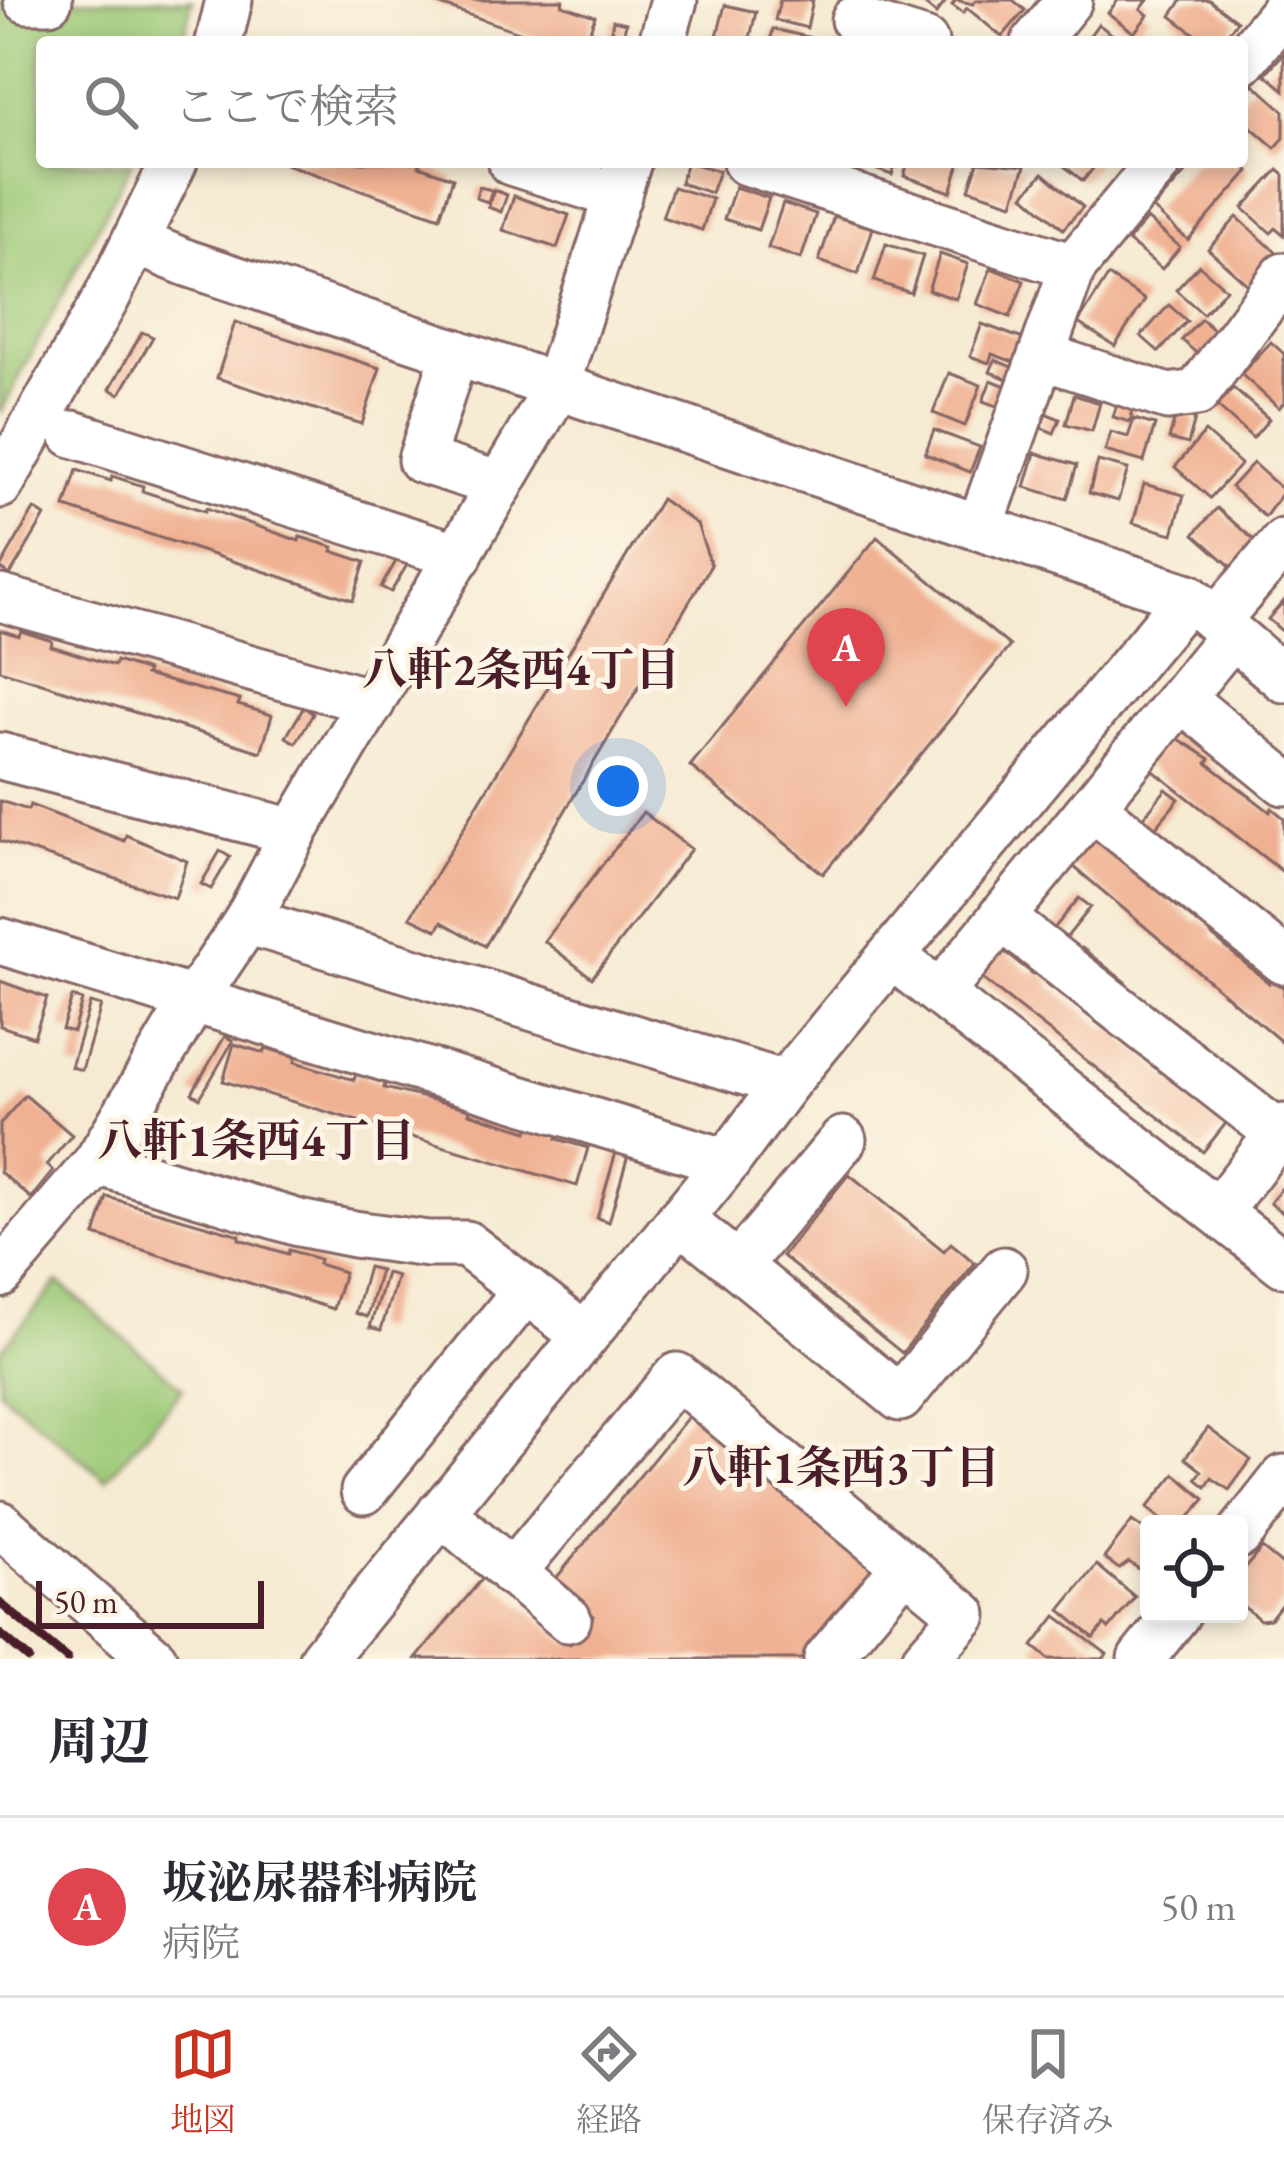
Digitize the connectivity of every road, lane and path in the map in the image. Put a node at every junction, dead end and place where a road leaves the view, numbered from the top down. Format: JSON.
{"nodes":[{"id":1,"x":27,"y":0,"type":"edge"},
{"id":2,"x":49,"y":0,"type":"edge"},
{"id":3,"x":229,"y":0,"type":"edge"},
{"id":4,"x":1069,"y":0,"type":"edge"},
{"id":5,"x":1284,"y":10,"type":"edge"},
{"id":6,"x":855,"y":21,"type":"edge"},
{"id":7,"x":220,"y":36,"type":"edge"},
{"id":8,"x":905,"y":36,"type":"edge"},
{"id":9,"x":1040,"y":36,"type":"edge"},
{"id":10,"x":1248,"y":54,"type":"edge"},
{"id":11,"x":171,"y":168,"type":"edge"},
{"id":12,"x":551,"y":168,"type":"edge"},
{"id":13,"x":1154,"y":168,"type":"edge"},
{"id":14,"x":817,"y":172,"type":"edge"},
{"id":15,"x":623,"y":179,"type":"edge"},
{"id":16,"x":136,"y":242,"type":"junction"},
{"id":17,"x":1073,"y":267,"type":"junction"},
{"id":18,"x":1284,"y":276,"type":"edge"},
{"id":19,"x":455,"y":352,"type":"junction"},
{"id":20,"x":1042,"y":356,"type":"junction"},
{"id":21,"x":556,"y":384,"type":"junction"},
{"id":22,"x":73,"y":434,"type":"dead end"},
{"id":23,"x":0,"y":485,"type":"edge"},
{"id":24,"x":500,"y":485,"type":"junction"},
{"id":25,"x":980,"y":526,"type":"junction"},
{"id":26,"x":1284,"y":542,"type":"edge"},
{"id":27,"x":459,"y":556,"type":"junction"},
{"id":28,"x":0,"y":598,"type":"edge"},
{"id":29,"x":1212,"y":618,"type":"junction"},
{"id":30,"x":1284,"y":679,"type":"edge"},
{"id":31,"x":1181,"y":698,"type":"junction"},
{"id":32,"x":372,"y":702,"type":"junction"},
{"id":33,"x":0,"y":756,"type":"edge"},
{"id":34,"x":1284,"y":782,"type":"edge"},
{"id":35,"x":1092,"y":807,"type":"junction"},
{"id":36,"x":294,"y":832,"type":"junction"},
{"id":37,"x":1001,"y":917,"type":"junction"},
{"id":38,"x":247,"y":920,"type":"junction"},
{"id":39,"x":0,"y":941,"type":"edge"},
{"id":40,"x":892,"y":956,"type":"junction"},
{"id":41,"x":1284,"y":962,"type":"edge"},
{"id":42,"x":940,"y":993,"type":"junction"},
{"id":43,"x":193,"y":1000,"type":"junction"},
{"id":44,"x":785,"y":1084,"type":"junction"},
{"id":45,"x":1282,"y":1133,"type":"edge"},
{"id":46,"x":843,"y":1140,"type":"dead end"},
{"id":47,"x":97,"y":1162,"type":"junction"},
{"id":48,"x":727,"y":1162,"type":"junction"},
{"id":49,"x":1218,"y":1211,"type":"junction"},
{"id":50,"x":680,"y":1219,"type":"junction"},
{"id":51,"x":739,"y":1264,"type":"junction"},
{"id":52,"x":1284,"y":1264,"type":"edge"},
{"id":53,"x":1004,"y":1270,"type":"dead end"},
{"id":54,"x":0,"y":1275,"type":"edge"},
{"id":55,"x":526,"y":1289,"type":"junction"},
{"id":56,"x":585,"y":1336,"type":"junction"},
{"id":57,"x":1284,"y":1478,"type":"edge"},
{"id":58,"x":364,"y":1491,"type":"dead end"},
{"id":59,"x":441,"y":1512,"type":"junction"},
{"id":60,"x":0,"y":1524,"type":"edge"},
{"id":61,"x":1248,"y":1524,"type":"edge"},
{"id":62,"x":905,"y":1566,"type":"junction"},
{"id":63,"x":512,"y":1573,"type":"junction"},
{"id":64,"x":568,"y":1619,"type":"dead end"},
{"id":65,"x":1170,"y":1623,"type":"edge"},
{"id":66,"x":154,"y":1659,"type":"edge"},
{"id":67,"x":322,"y":1659,"type":"edge"},
{"id":68,"x":827,"y":1659,"type":"edge"},
{"id":69,"x":925,"y":1659,"type":"edge"},
{"id":70,"x":1141,"y":1659,"type":"edge"}],
"edges":[{"from":1,"to":2,"type":"street"},
{"from":3,"to":7,"type":"street"},
{"from":4,"to":9,"type":"street"},
{"from":5,"to":10,"type":"street"},
{"from":6,"to":8,"type":"street"},
{"from":11,"to":16,"type":"street"},
{"from":12,"to":15,"type":"street"},
{"from":13,"to":17,"type":"street"},
{"from":14,"to":17,"type":"street"},
{"from":15,"to":21,"type":"street"},
{"from":16,"to":19,"type":"street"},
{"from":16,"to":23,"type":"street"},
{"from":17,"to":20,"type":"street"},
{"from":18,"to":20,"type":"street"},
{"from":19,"to":21,"type":"street"},
{"from":19,"to":24,"type":"street"},
{"from":20,"to":25,"type":"street"},
{"from":21,"to":24,"type":"street"},
{"from":21,"to":25,"type":"street"},
{"from":22,"to":27,"type":"street"},
{"from":24,"to":27,"type":"street"},
{"from":25,"to":29,"type":"street"},
{"from":26,"to":29,"type":"street"},
{"from":27,"to":32,"type":"street"},
{"from":28,"to":32,"type":"street"},
{"from":29,"to":30,"type":"street"},
{"from":29,"to":31,"type":"street"},
{"from":29,"to":40,"type":"street"},
{"from":31,"to":34,"type":"street"},
{"from":31,"to":35,"type":"street"},
{"from":32,"to":36,"type":"street"},
{"from":33,"to":36,"type":"street"},
{"from":35,"to":37,"type":"street"},
{"from":35,"to":41,"type":"street"},
{"from":36,"to":38,"type":"street"},
{"from":37,"to":42,"type":"street"},
{"from":37,"to":45,"type":"street"},
{"from":38,"to":43,"type":"street"},
{"from":38,"to":44,"type":"street"},
{"from":39,"to":43,"type":"street"},
{"from":40,"to":42,"type":"street"},
{"from":40,"to":44,"type":"street"},
{"from":42,"to":49,"type":"street"},
{"from":43,"to":47,"type":"street"},
{"from":43,"to":48,"type":"street"},
{"from":44,"to":48,"type":"street"},
{"from":45,"to":49,"type":"street"},
{"from":46,"to":51,"type":"street"},
{"from":47,"to":54,"type":"street"},
{"from":47,"to":55,"type":"street"},
{"from":48,"to":50,"type":"street"},
{"from":49,"to":52,"type":"street"},
{"from":50,"to":51,"type":"street"},
{"from":50,"to":56,"type":"street"},
{"from":51,"to":53,"type":"street"},
{"from":55,"to":56,"type":"street"},
{"from":55,"to":58,"type":"street"},
{"from":56,"to":59,"type":"street"},
{"from":57,"to":61,"type":"street"},
{"from":59,"to":63,"type":"street"},
{"from":59,"to":67,"type":"street"},
{"from":60,"to":66,"type":"street"},
{"from":62,"to":63,"type":"street"},
{"from":62,"to":68,"type":"street"},
{"from":62,"to":69,"type":"street"},
{"from":63,"to":64,"type":"street"},
{"from":65,"to":70,"type":"street"}]}
